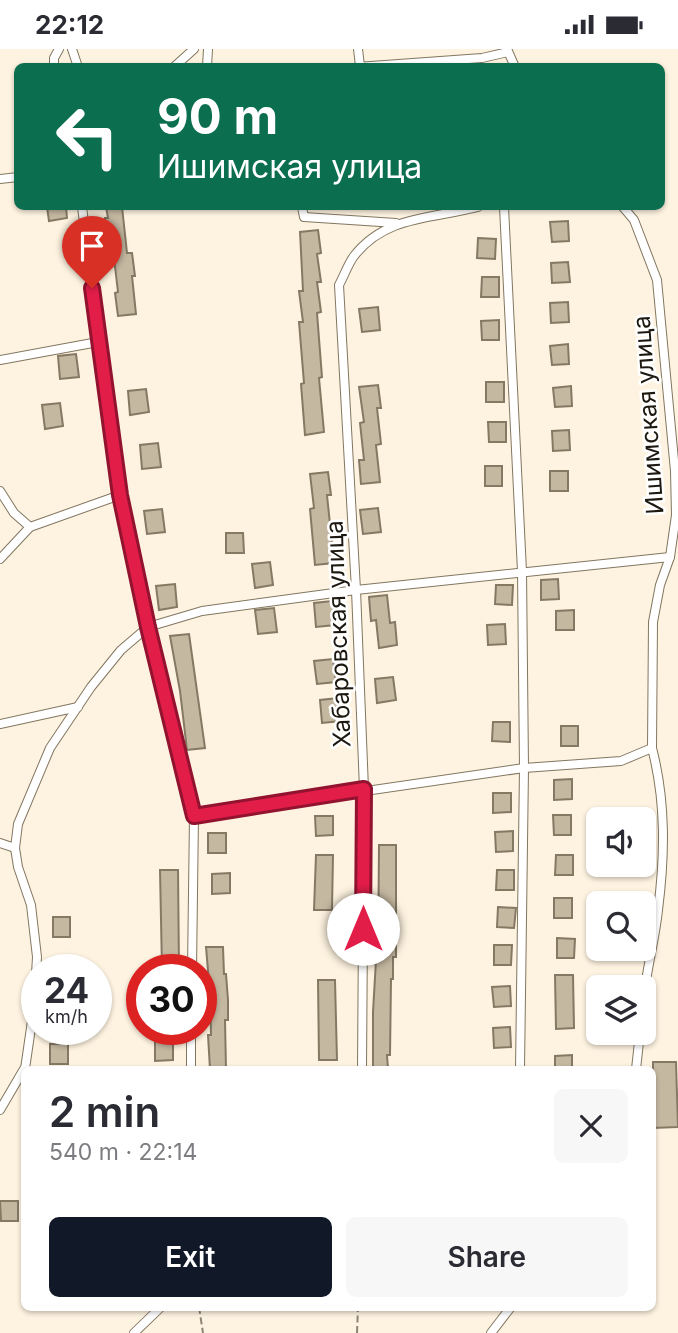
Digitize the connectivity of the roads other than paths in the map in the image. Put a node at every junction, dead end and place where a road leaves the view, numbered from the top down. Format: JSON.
{"nodes":[{"id":1,"x":194,"y":49,"type":"edge"},
{"id":2,"x":507,"y":50,"type":"edge"},
{"id":3,"x":178,"y":63,"type":"edge"},
{"id":4,"x":413,"y":63,"type":"edge"},
{"id":5,"x":82,"y":210,"type":"edge"},
{"id":6,"x":303,"y":210,"type":"edge"},
{"id":7,"x":463,"y":210,"type":"edge"},
{"id":8,"x":503,"y":210,"type":"edge"},
{"id":9,"x":626,"y":210,"type":"edge"},
{"id":10,"x":397,"y":223,"type":"junction"},
{"id":11,"x":98,"y":342,"type":"junction"},
{"id":12,"x":0,"y":360,"type":"edge"},
{"id":13,"x":0,"y":491,"type":"edge"},
{"id":14,"x":120,"y":495,"type":"junction"},
{"id":15,"x":30,"y":527,"type":"junction"},
{"id":16,"x":670,"y":557,"type":"junction"},
{"id":17,"x":0,"y":559,"type":"edge"},
{"id":18,"x":522,"y":571,"type":"junction"},
{"id":19,"x":356,"y":590,"type":"junction"},
{"id":20,"x":148,"y":627,"type":"junction"},
{"id":21,"x":78,"y":707,"type":"junction"},
{"id":22,"x":0,"y":724,"type":"edge"},
{"id":23,"x":652,"y":748,"type":"junction"},
{"id":24,"x":524,"y":768,"type":"junction"},
{"id":25,"x":364,"y":789,"type":"junction"},
{"id":26,"x":194,"y":816,"type":"junction"},
{"id":27,"x":0,"y":843,"type":"edge"},
{"id":28,"x":15,"y":848,"type":"junction"},
{"id":29,"x":192,"y":954,"type":"edge"},
{"id":30,"x":647,"y":975,"type":"edge"},
{"id":31,"x":191,"y":1045,"type":"edge"},
{"id":32,"x":639,"y":1045,"type":"edge"},
{"id":33,"x":24,"y":1066,"type":"edge"},
{"id":34,"x":191,"y":1066,"type":"edge"},
{"id":35,"x":362,"y":1066,"type":"edge"},
{"id":36,"x":520,"y":1066,"type":"edge"},
{"id":37,"x":636,"y":1066,"type":"edge"},
{"id":38,"x":21,"y":1074,"type":"edge"},
{"id":39,"x":0,"y":1110,"type":"edge"},
{"id":40,"x":157,"y":1311,"type":"edge"},
{"id":41,"x":508,"y":1311,"type":"edge"},
{"id":42,"x":134,"y":1333,"type":"edge"},
{"id":43,"x":491,"y":1333,"type":"edge"}],
"edges":[{"from":1,"to":3,"type":"street"},
{"from":2,"to":4,"type":"street"},
{"from":5,"to":11,"type":"street"},
{"from":6,"to":10,"type":"street","name":"Хабаровская улица"},
{"from":7,"to":10,"type":"street","name":"Хабаровская улица"},
{"from":8,"to":18,"type":"street"},
{"from":9,"to":16,"type":"street","name":"Ишимская улица"},
{"from":10,"to":19,"type":"street","name":"Хабаровская улица"},
{"from":11,"to":12,"type":"street"},
{"from":11,"to":14,"type":"street"},
{"from":13,"to":15,"type":"street"},
{"from":14,"to":15,"type":"street"},
{"from":14,"to":20,"type":"street"},
{"from":15,"to":17,"type":"street"},
{"from":16,"to":18,"type":"street"},
{"from":16,"to":23,"type":"street","name":"Ишимская улица"},
{"from":18,"to":19,"type":"street"},
{"from":18,"to":24,"type":"street"},
{"from":19,"to":20,"type":"street"},
{"from":19,"to":25,"type":"street","name":"Хабаровская улица"},
{"from":20,"to":21,"type":"street"},
{"from":20,"to":26,"type":"street"},
{"from":21,"to":22,"type":"street"},
{"from":21,"to":28,"type":"street"},
{"from":23,"to":24,"type":"street"},
{"from":23,"to":30,"type":"street","name":"Ишимская улица"},
{"from":24,"to":25,"type":"street"},
{"from":24,"to":36,"type":"street"},
{"from":25,"to":26,"type":"street"},
{"from":25,"to":35,"type":"street","name":"Хабаровская улица"},
{"from":26,"to":29,"type":"street"},
{"from":27,"to":28,"type":"street"},
{"from":28,"to":33,"type":"street"},
{"from":31,"to":34,"type":"street"},
{"from":32,"to":37,"type":"street"},
{"from":38,"to":39,"type":"street"},
{"from":40,"to":42,"type":"street"},
{"from":41,"to":43,"type":"street"}]}
